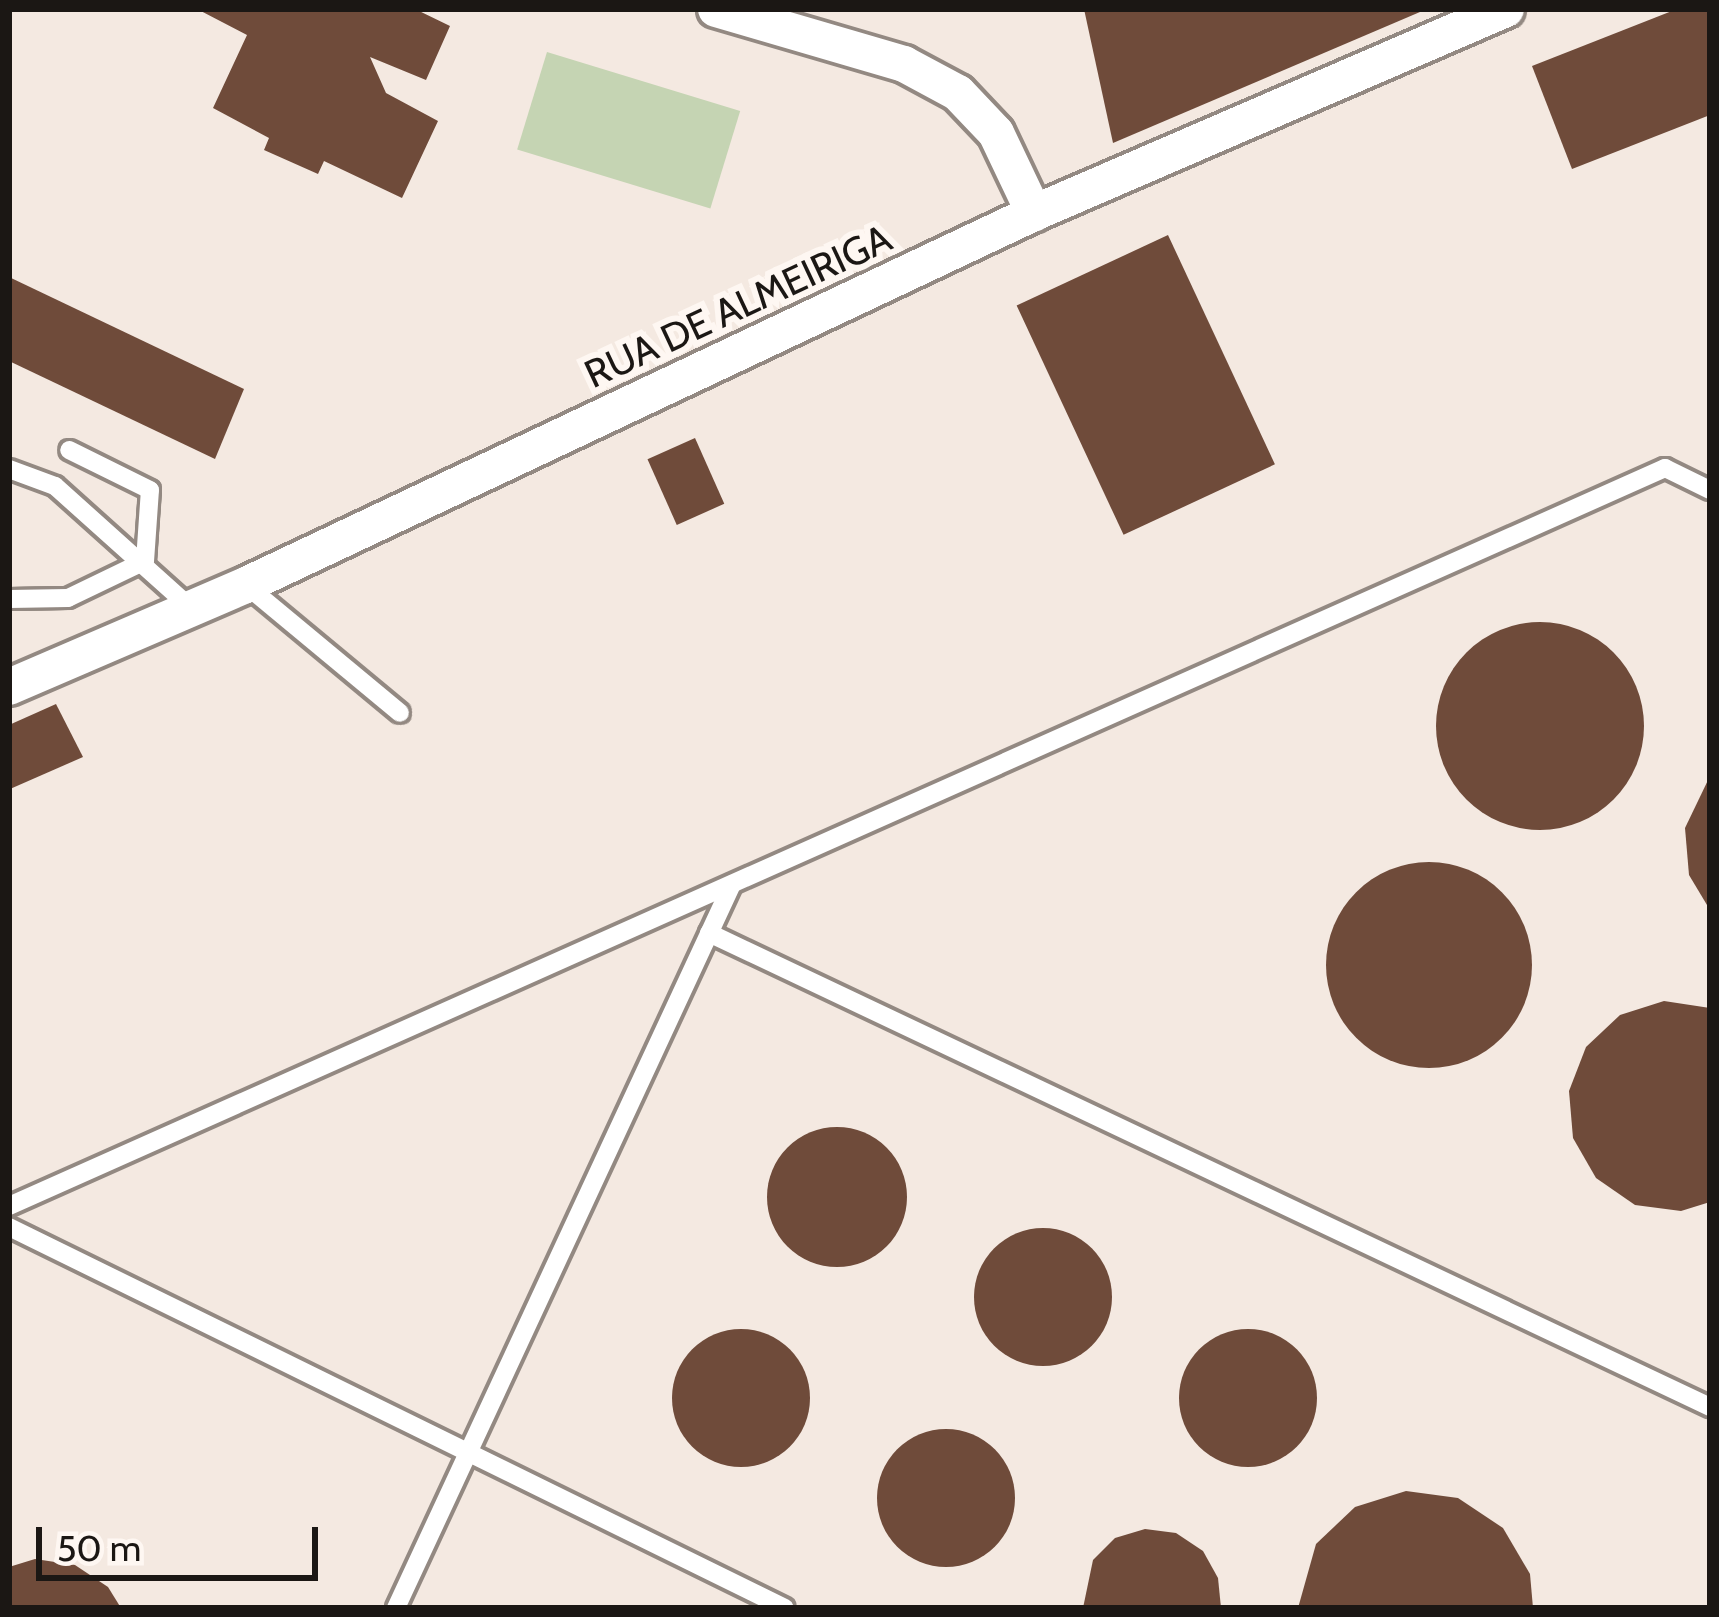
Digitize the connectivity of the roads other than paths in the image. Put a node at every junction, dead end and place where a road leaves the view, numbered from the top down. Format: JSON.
{"nodes":[{"id":1,"x":716,"y":9,"type":"edge"},
{"id":2,"x":1506,"y":9,"type":"edge"},
{"id":3,"x":1034,"y":213,"type":"junction"},
{"id":4,"x":69,"y":450,"type":"dead end"},
{"id":5,"x":9,"y":470,"type":"edge"},
{"id":6,"x":1710,"y":490,"type":"edge"},
{"id":7,"x":145,"y":561,"type":"junction"},
{"id":8,"x":246,"y":585,"type":"junction"},
{"id":9,"x":9,"y":599,"type":"edge"},
{"id":10,"x":192,"y":609,"type":"junction"},
{"id":11,"x":9,"y":687,"type":"edge"},
{"id":12,"x":400,"y":713,"type":"dead end"},
{"id":13,"x":732,"y":884,"type":"junction"},
{"id":14,"x":709,"y":933,"type":"junction"},
{"id":15,"x":9,"y":1206,"type":"edge"},
{"id":16,"x":9,"y":1227,"type":"edge"},
{"id":17,"x":1710,"y":1407,"type":"edge"},
{"id":18,"x":470,"y":1456,"type":"junction"},
{"id":19,"x":396,"y":1608,"type":"edge"},
{"id":20,"x":785,"y":1608,"type":"edge"}],
"edges":[{"from":1,"to":3,"type":"street"},
{"from":2,"to":3,"type":"street","name":"RUA DE ALMEIRIGA"},
{"from":3,"to":8,"type":"street","name":"RUA DE ALMEIRIGA"},
{"from":4,"to":7,"type":"lane"},
{"from":5,"to":7,"type":"lane"},
{"from":6,"to":13,"type":"lane"},
{"from":7,"to":9,"type":"lane"},
{"from":7,"to":10,"type":"lane"},
{"from":8,"to":10,"type":"street","name":"RUA DE ALMEIRIGA"},
{"from":8,"to":12,"type":"lane"},
{"from":10,"to":11,"type":"street","name":"RUA DE ALMEIRIGA"},
{"from":13,"to":14,"type":"lane"},
{"from":13,"to":15,"type":"lane"},
{"from":14,"to":17,"type":"lane"},
{"from":14,"to":18,"type":"lane"},
{"from":16,"to":18,"type":"lane"},
{"from":18,"to":19,"type":"lane"},
{"from":18,"to":20,"type":"lane"}]}
